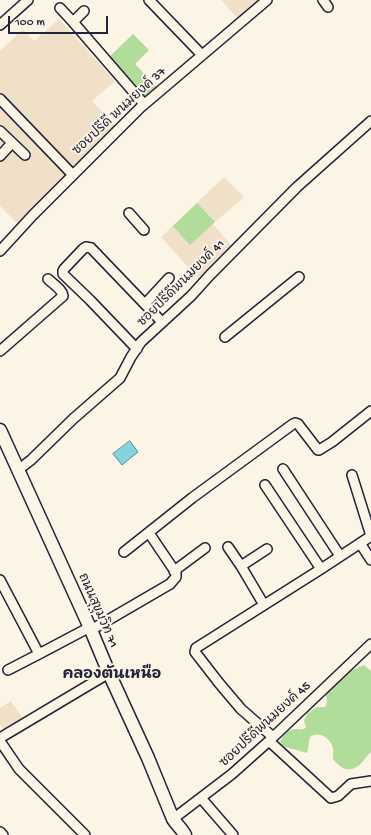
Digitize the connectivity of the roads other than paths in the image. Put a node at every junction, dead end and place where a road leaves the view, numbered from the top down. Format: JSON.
{"nodes":[{"id":1,"x":28,"y":0,"type":"edge"},
{"id":2,"x":149,"y":0,"type":"edge"},
{"id":3,"x":267,"y":0,"type":"edge"},
{"id":4,"x":60,"y":8,"type":"dead end"},
{"id":5,"x":84,"y":11,"type":"dead end"},
{"id":6,"x":73,"y":22,"type":"junction"},
{"id":7,"x":0,"y":25,"type":"edge"},
{"id":8,"x":202,"y":55,"type":"junction"},
{"id":9,"x":0,"y":99,"type":"edge"},
{"id":10,"x":144,"y":104,"type":"junction"},
{"id":11,"x":371,"y":121,"type":"edge"},
{"id":12,"x":0,"y":131,"type":"edge"},
{"id":13,"x":12,"y":143,"type":"junction"},
{"id":14,"x":0,"y":156,"type":"edge"},
{"id":15,"x":25,"y":156,"type":"dead end"},
{"id":16,"x":73,"y":175,"type":"junction"},
{"id":17,"x":129,"y":213,"type":"dead end"},
{"id":18,"x":144,"y":230,"type":"dead end"},
{"id":19,"x":0,"y":251,"type":"edge"},
{"id":20,"x":169,"y":278,"type":"dead end"},
{"id":21,"x":299,"y":278,"type":"dead end"},
{"id":22,"x":48,"y":279,"type":"dead end"},
{"id":23,"x":145,"y":304,"type":"junction"},
{"id":24,"x":162,"y":322,"type":"junction"},
{"id":25,"x":225,"y":337,"type":"dead end"},
{"id":26,"x":137,"y":348,"type":"junction"},
{"id":27,"x":0,"y":351,"type":"edge"},
{"id":28,"x":371,"y":411,"type":"edge"},
{"id":29,"x":0,"y":430,"type":"edge"},
{"id":30,"x":283,"y":469,"type":"dead end"},
{"id":31,"x":18,"y":470,"type":"junction"},
{"id":32,"x":352,"y":475,"type":"dead end"},
{"id":33,"x":265,"y":485,"type":"dead end"},
{"id":34,"x":149,"y":533,"type":"junction"},
{"id":35,"x":371,"y":536,"type":"edge"},
{"id":36,"x":360,"y":543,"type":"junction"},
{"id":37,"x":228,"y":547,"type":"dead end"},
{"id":38,"x":205,"y":548,"type":"dead end"},
{"id":39,"x":267,"y":549,"type":"dead end"},
{"id":40,"x":124,"y":552,"type":"dead end"},
{"id":41,"x":340,"y":556,"type":"junction"},
{"id":42,"x":371,"y":560,"type":"edge"},
{"id":43,"x":241,"y":566,"type":"junction"},
{"id":44,"x":321,"y":569,"type":"junction"},
{"id":45,"x":174,"y":571,"type":"junction"},
{"id":46,"x":0,"y":580,"type":"edge"},
{"id":47,"x":264,"y":605,"type":"junction"},
{"id":48,"x":90,"y":629,"type":"junction"},
{"id":49,"x":371,"y":644,"type":"edge"},
{"id":50,"x":39,"y":654,"type":"junction"},
{"id":51,"x":8,"y":670,"type":"dead end"},
{"id":52,"x":109,"y":674,"type":"junction"},
{"id":53,"x":1,"y":737,"type":"edge"},
{"id":54,"x":271,"y":739,"type":"junction"},
{"id":55,"x":371,"y":782,"type":"edge"},
{"id":56,"x":201,"y":798,"type":"junction"},
{"id":57,"x":175,"y":828,"type":"edge"},
{"id":58,"x":0,"y":832,"type":"edge"},
{"id":59,"x":3,"y":835,"type":"edge"},
{"id":60,"x":85,"y":835,"type":"edge"},
{"id":61,"x":185,"y":835,"type":"edge"},
{"id":62,"x":190,"y":835,"type":"edge"},
{"id":63,"x":233,"y":835,"type":"edge"}],
"edges":[{"from":1,"to":7,"type":"street"},
{"from":2,"to":8,"type":"street"},
{"from":3,"to":8,"type":"street","name":"ซอยปรีดี พนมยงค์ 37"},
{"from":4,"to":6,"type":"street"},
{"from":5,"to":6,"type":"street"},
{"from":6,"to":10,"type":"street"},
{"from":8,"to":10,"type":"street","name":"ซอยปรีดี พนมยงค์ 37"},
{"from":9,"to":16,"type":"street"},
{"from":10,"to":16,"type":"street","name":"ซอยปรีดี พนมยงค์ 37"},
{"from":11,"to":24,"type":"street","name":"ซอยปรีดีพนมยงค์ 41"},
{"from":12,"to":13,"type":"street"},
{"from":13,"to":14,"type":"street"},
{"from":13,"to":15,"type":"street"},
{"from":16,"to":19,"type":"street","name":"ซอยปรีดี พนมยงค์ 37"},
{"from":17,"to":18,"type":"street"},
{"from":20,"to":23,"type":"street"},
{"from":21,"to":25,"type":"street"},
{"from":22,"to":27,"type":"street"},
{"from":23,"to":24,"type":"street"},
{"from":23,"to":26,"type":"street"},
{"from":24,"to":26,"type":"street","name":"ซอยปรีดีพนมยงค์ 41"},
{"from":26,"to":31,"type":"street","name":"ซอยปรีดีพนมยงค์ 41"},
{"from":28,"to":34,"type":"street"},
{"from":29,"to":31,"type":"main road","name":"ถนนสุขุมวิท 71"},
{"from":30,"to":41,"type":"street"},
{"from":31,"to":48,"type":"main road","name":"ถนนสุขุมวิท 71"},
{"from":32,"to":35,"type":"street"},
{"from":33,"to":44,"type":"street"},
{"from":34,"to":40,"type":"street"},
{"from":34,"to":45,"type":"street"},
{"from":35,"to":36,"type":"street"},
{"from":36,"to":41,"type":"street"},
{"from":36,"to":42,"type":"street"},
{"from":37,"to":43,"type":"street"},
{"from":38,"to":45,"type":"street"},
{"from":39,"to":43,"type":"street"},
{"from":41,"to":44,"type":"street"},
{"from":43,"to":47,"type":"street"},
{"from":44,"to":47,"type":"street"},
{"from":45,"to":48,"type":"street"},
{"from":46,"to":50,"type":"street"},
{"from":47,"to":54,"type":"street"},
{"from":48,"to":50,"type":"street"},
{"from":48,"to":52,"type":"main road","name":"ถนนสุขุมวิท 71"},
{"from":49,"to":54,"type":"street","name":"ซอยปรีดีพนมยงค์ 45"},
{"from":50,"to":51,"type":"street"},
{"from":52,"to":53,"type":"street"},
{"from":52,"to":57,"type":"main road","name":"ถนนสุขุมวิท 71"},
{"from":53,"to":60,"type":"street"},
{"from":54,"to":55,"type":"street"},
{"from":54,"to":56,"type":"street","name":"ซอยปรีดีพนมยงค์ 45"},
{"from":56,"to":57,"type":"street","name":"ซอยปรีดีพนมยงค์ 45"},
{"from":56,"to":63,"type":"street"},
{"from":57,"to":61,"type":"main road","name":"ถนนสุขุมวิท 71"},
{"from":57,"to":62,"type":"main road"},
{"from":58,"to":59,"type":"street"}]}
